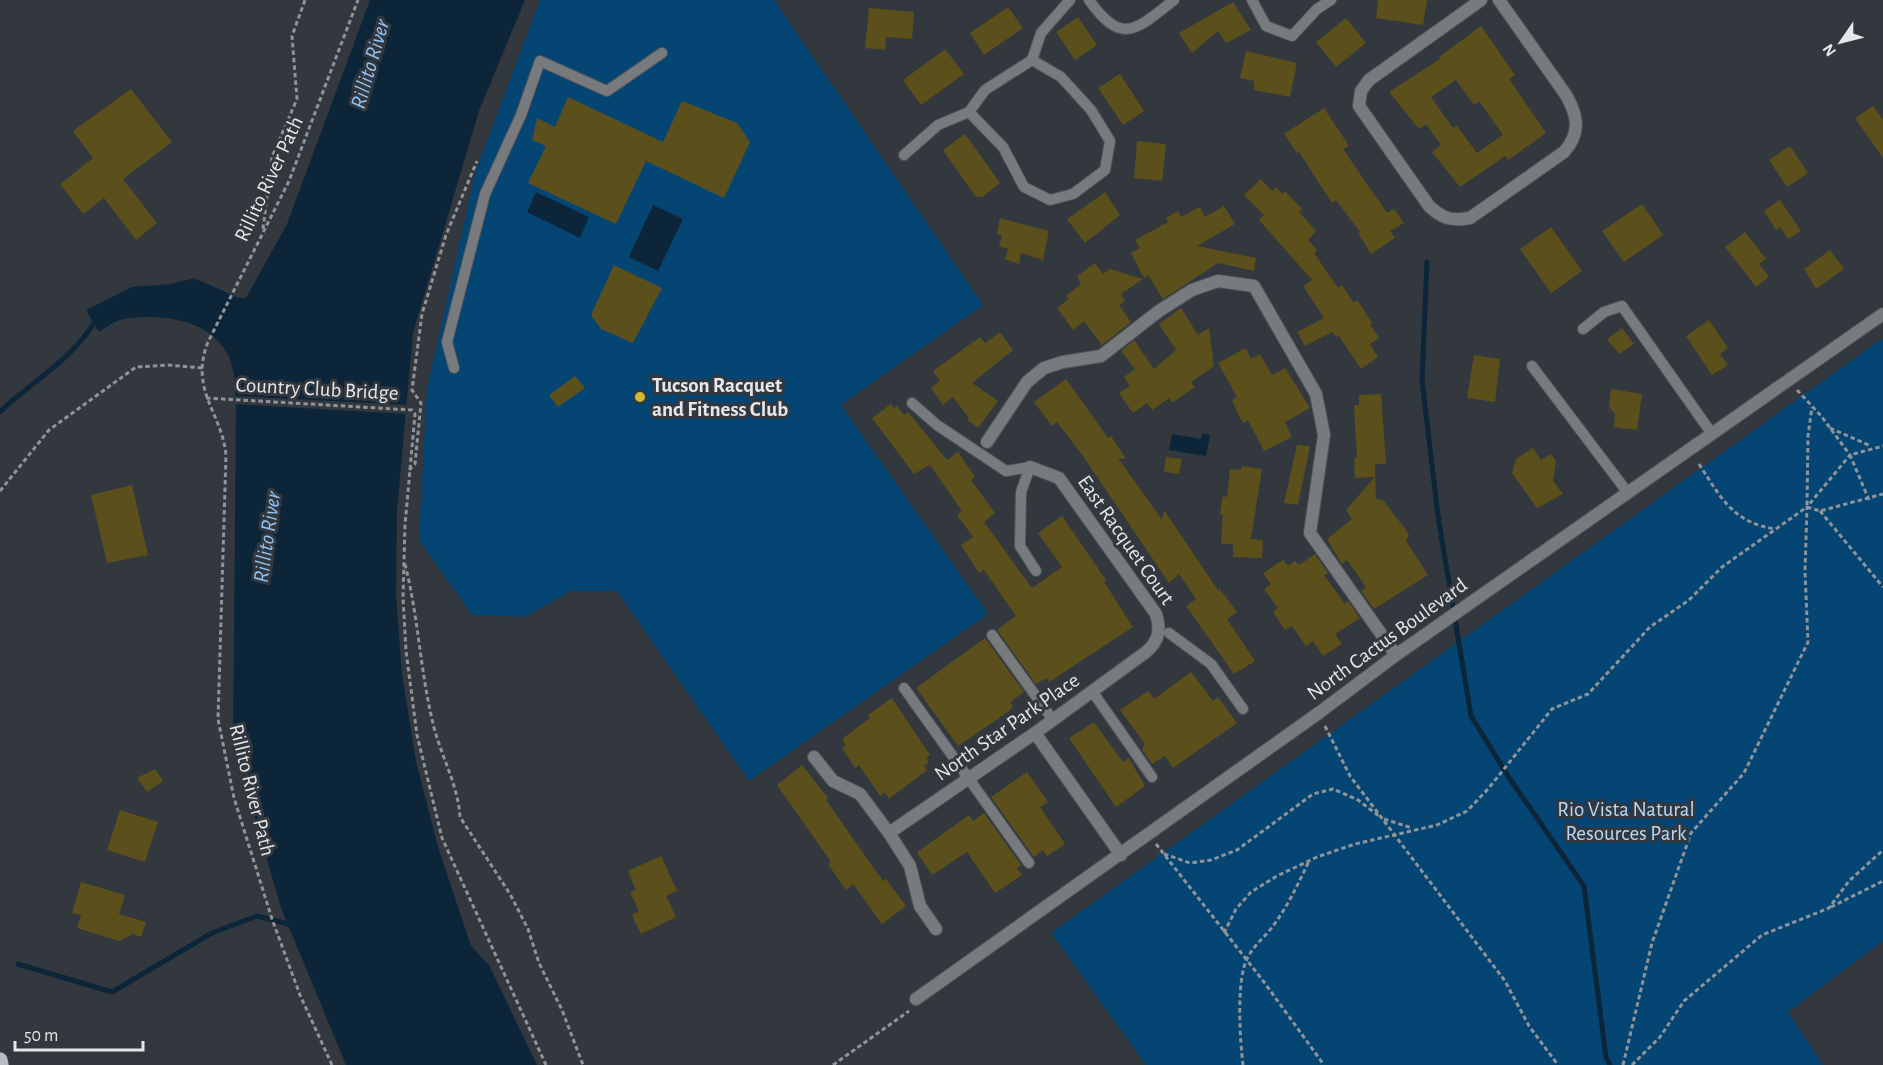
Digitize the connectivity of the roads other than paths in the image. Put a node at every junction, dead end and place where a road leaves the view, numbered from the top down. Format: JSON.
{"nodes":[{"id":1,"x":1070,"y":0,"type":"edge"},
{"id":2,"x":1089,"y":0,"type":"edge"},
{"id":3,"x":1173,"y":0,"type":"edge"},
{"id":4,"x":1252,"y":0,"type":"edge"},
{"id":5,"x":1330,"y":0,"type":"edge"},
{"id":6,"x":1481,"y":0,"type":"edge"},
{"id":7,"x":1499,"y":0,"type":"edge"},
{"id":8,"x":662,"y":53,"type":"dead end"},
{"id":9,"x":1032,"y":60,"type":"junction"},
{"id":10,"x":969,"y":112,"type":"junction"},
{"id":11,"x":904,"y":155,"type":"dead end"},
{"id":12,"x":1883,"y":314,"type":"edge"},
{"id":13,"x":1583,"y":329,"type":"dead end"},
{"id":14,"x":1532,"y":366,"type":"dead end"},
{"id":15,"x":454,"y":369,"type":"dead end"},
{"id":16,"x":912,"y":403,"type":"dead end"},
{"id":17,"x":1712,"y":434,"type":"junction"},
{"id":18,"x":987,"y":441,"type":"dead end"},
{"id":19,"x":1030,"y":467,"type":"junction"},
{"id":20,"x":1628,"y":493,"type":"junction"},
{"id":21,"x":1036,"y":571,"type":"dead end"},
{"id":22,"x":1163,"y":633,"type":"junction"},
{"id":23,"x":992,"y":635,"type":"dead end"},
{"id":24,"x":1146,"y":652,"type":"joint"},
{"id":25,"x":1396,"y":655,"type":"junction"},
{"id":26,"x":904,"y":688,"type":"dead end"},
{"id":27,"x":1092,"y":691,"type":"junction"},
{"id":28,"x":1243,"y":709,"type":"dead end"},
{"id":29,"x":1053,"y":720,"type":"junction"},
{"id":30,"x":1035,"y":733,"type":"junction"},
{"id":31,"x":814,"y":757,"type":"dead end"},
{"id":32,"x":1152,"y":777,"type":"dead end"},
{"id":33,"x":968,"y":780,"type":"junction"},
{"id":34,"x":889,"y":833,"type":"junction"},
{"id":35,"x":1120,"y":855,"type":"junction"},
{"id":36,"x":1029,"y":863,"type":"dead end"},
{"id":37,"x":936,"y":929,"type":"dead end"},
{"id":38,"x":916,"y":999,"type":"road end"},
{"id":39,"x":0,"y":1060,"type":"edge"},
{"id":40,"x":1,"y":1065,"type":"edge"}],
"edges":[{"from":1,"to":9,"type":"lane"},
{"from":2,"to":3,"type":"lane"},
{"from":4,"to":5,"type":"lane"},
{"from":6,"to":7,"type":"street"},
{"from":8,"to":15,"type":"lane"},
{"from":9,"to":10,"type":"lane"},
{"from":9,"to":10,"type":"lane"},
{"from":10,"to":11,"type":"lane"},
{"from":12,"to":17,"type":"street","name":"North Cactus Boulevard"},
{"from":13,"to":17,"type":"lane"},
{"from":14,"to":20,"type":"lane"},
{"from":16,"to":19,"type":"lane"},
{"from":17,"to":20,"type":"street","name":"North Cactus Boulevard"},
{"from":18,"to":25,"type":"street"},
{"from":19,"to":21,"type":"lane"},
{"from":19,"to":22,"type":"street","name":"East Racquet Court"},
{"from":20,"to":25,"type":"street","name":"North Cactus Boulevard"},
{"from":22,"to":24,"type":"street","name":"East Racquet Court"},
{"from":22,"to":28,"type":"lane"},
{"from":23,"to":29,"type":"lane"},
{"from":24,"to":27,"type":"street","name":"North Star Park Place"},
{"from":25,"to":35,"type":"street","name":"North Cactus Boulevard"},
{"from":26,"to":33,"type":"lane"},
{"from":27,"to":29,"type":"street","name":"North Star Park Place"},
{"from":27,"to":32,"type":"lane"},
{"from":29,"to":30,"type":"street","name":"North Star Park Place"},
{"from":30,"to":33,"type":"street","name":"North Star Park Place"},
{"from":30,"to":35,"type":"street"},
{"from":31,"to":34,"type":"street"},
{"from":33,"to":34,"type":"street","name":"North Star Park Place"},
{"from":33,"to":36,"type":"lane"},
{"from":34,"to":37,"type":"street"},
{"from":35,"to":38,"type":"street","name":"North Cactus Boulevard"},
{"from":39,"to":40,"type":"main road"}]}
